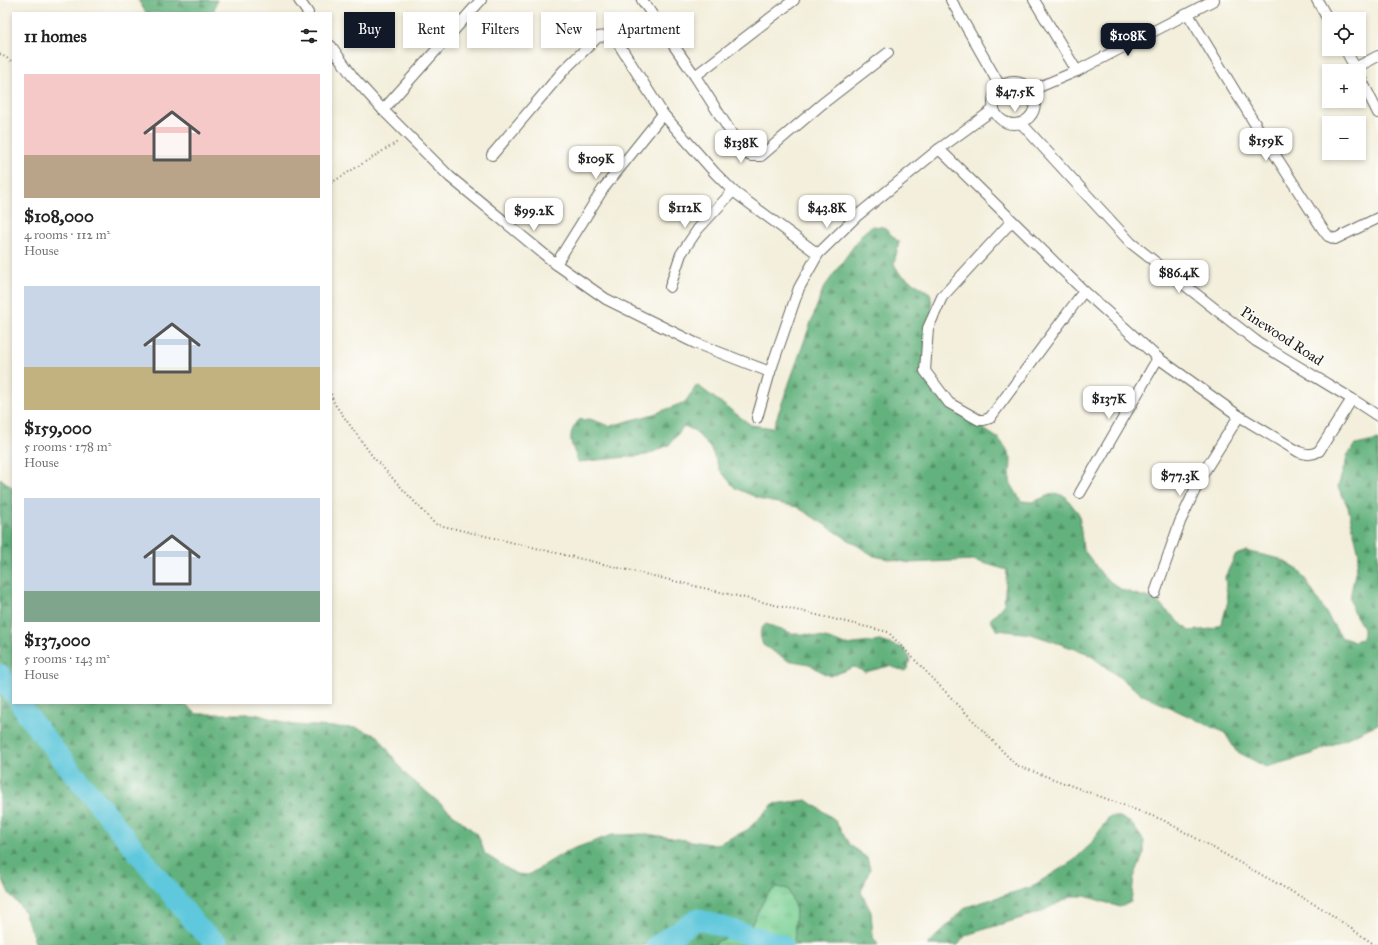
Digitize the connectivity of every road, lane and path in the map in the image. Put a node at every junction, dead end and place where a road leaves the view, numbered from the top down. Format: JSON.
{"nodes":[{"id":1,"x":299,"y":0,"type":"edge"},
{"id":2,"x":480,"y":0,"type":"edge"},
{"id":3,"x":642,"y":0,"type":"edge"},
{"id":4,"x":794,"y":0,"type":"edge"},
{"id":5,"x":951,"y":0,"type":"edge"},
{"id":6,"x":1034,"y":0,"type":"edge"},
{"id":7,"x":1214,"y":0,"type":"edge"},
{"id":8,"x":1317,"y":0,"type":"edge"},
{"id":9,"x":307,"y":12,"type":"edge"},
{"id":10,"x":1324,"y":12,"type":"edge"},
{"id":11,"x":1188,"y":14,"type":"junction"},
{"id":12,"x":332,"y":47,"type":"edge"},
{"id":13,"x":888,"y":53,"type":"dead end"},
{"id":14,"x":0,"y":54,"type":"edge"},
{"id":15,"x":1378,"y":56,"type":"edge"},
{"id":16,"x":12,"y":61,"type":"edge"},
{"id":17,"x":1366,"y":65,"type":"edge"},
{"id":18,"x":1077,"y":71,"type":"junction"},
{"id":19,"x":695,"y":76,"type":"junction"},
{"id":20,"x":1000,"y":86,"type":"junction"},
{"id":21,"x":1366,"y":89,"type":"edge"},
{"id":22,"x":1032,"y":90,"type":"junction"},
{"id":23,"x":994,"y":109,"type":"junction"},
{"id":24,"x":382,"y":110,"type":"junction"},
{"id":25,"x":1378,"y":113,"type":"edge"},
{"id":26,"x":663,"y":114,"type":"junction"},
{"id":27,"x":1021,"y":123,"type":"junction"},
{"id":28,"x":408,"y":136,"type":"junction"},
{"id":29,"x":939,"y":149,"type":"junction"},
{"id":30,"x":492,"y":155,"type":"dead end"},
{"id":31,"x":332,"y":183,"type":"edge"},
{"id":32,"x":733,"y":191,"type":"junction"},
{"id":33,"x":1378,"y":218,"type":"edge"},
{"id":34,"x":1012,"y":221,"type":"junction"},
{"id":35,"x":818,"y":254,"type":"junction"},
{"id":36,"x":556,"y":264,"type":"junction"},
{"id":37,"x":670,"y":287,"type":"dead end"},
{"id":38,"x":1084,"y":291,"type":"junction"},
{"id":39,"x":1158,"y":358,"type":"junction"},
{"id":40,"x":770,"y":372,"type":"junction"},
{"id":41,"x":332,"y":397,"type":"edge"},
{"id":42,"x":1352,"y":399,"type":"junction"},
{"id":43,"x":1239,"y":416,"type":"junction"},
{"id":44,"x":1378,"y":416,"type":"edge"},
{"id":45,"x":757,"y":418,"type":"dead end"},
{"id":46,"x":1080,"y":493,"type":"dead end"},
{"id":47,"x":1155,"y":593,"type":"dead end"},
{"id":48,"x":1375,"y":945,"type":"edge"}],
"edges":[{"from":1,"to":9,"type":"street"},
{"from":2,"to":24,"type":"street"},
{"from":3,"to":19,"type":"street"},
{"from":4,"to":19,"type":"street"},
{"from":5,"to":20,"type":"street"},
{"from":6,"to":18,"type":"street"},
{"from":7,"to":11,"type":"street"},
{"from":8,"to":10,"type":"street"},
{"from":11,"to":18,"type":"street"},
{"from":11,"to":33,"type":"street"},
{"from":12,"to":24,"type":"street"},
{"from":13,"to":19,"type":"street"},
{"from":14,"to":16,"type":"path"},
{"from":15,"to":17,"type":"street"},
{"from":18,"to":22,"type":"street"},
{"from":20,"to":22,"type":"street"},
{"from":20,"to":23,"type":"street"},
{"from":21,"to":25,"type":"street"},
{"from":22,"to":27,"type":"street"},
{"from":23,"to":27,"type":"street"},
{"from":23,"to":29,"type":"street"},
{"from":24,"to":28,"type":"street"},
{"from":26,"to":30,"type":"street"},
{"from":26,"to":32,"type":"street"},
{"from":26,"to":36,"type":"street"},
{"from":27,"to":42,"type":"street","name":"Pinewood Road"},
{"from":28,"to":31,"type":"path"},
{"from":28,"to":36,"type":"street"},
{"from":29,"to":34,"type":"street"},
{"from":29,"to":35,"type":"street"},
{"from":32,"to":35,"type":"street"},
{"from":32,"to":37,"type":"street"},
{"from":34,"to":38,"type":"street"},
{"from":34,"to":38,"type":"street"},
{"from":35,"to":40,"type":"street"},
{"from":36,"to":40,"type":"street"},
{"from":38,"to":39,"type":"street"},
{"from":39,"to":43,"type":"street"},
{"from":39,"to":46,"type":"street"},
{"from":40,"to":45,"type":"street"},
{"from":41,"to":48,"type":"path"},
{"from":42,"to":43,"type":"street"},
{"from":42,"to":44,"type":"street","name":"Pinewood Road"},
{"from":43,"to":47,"type":"street"}]}
